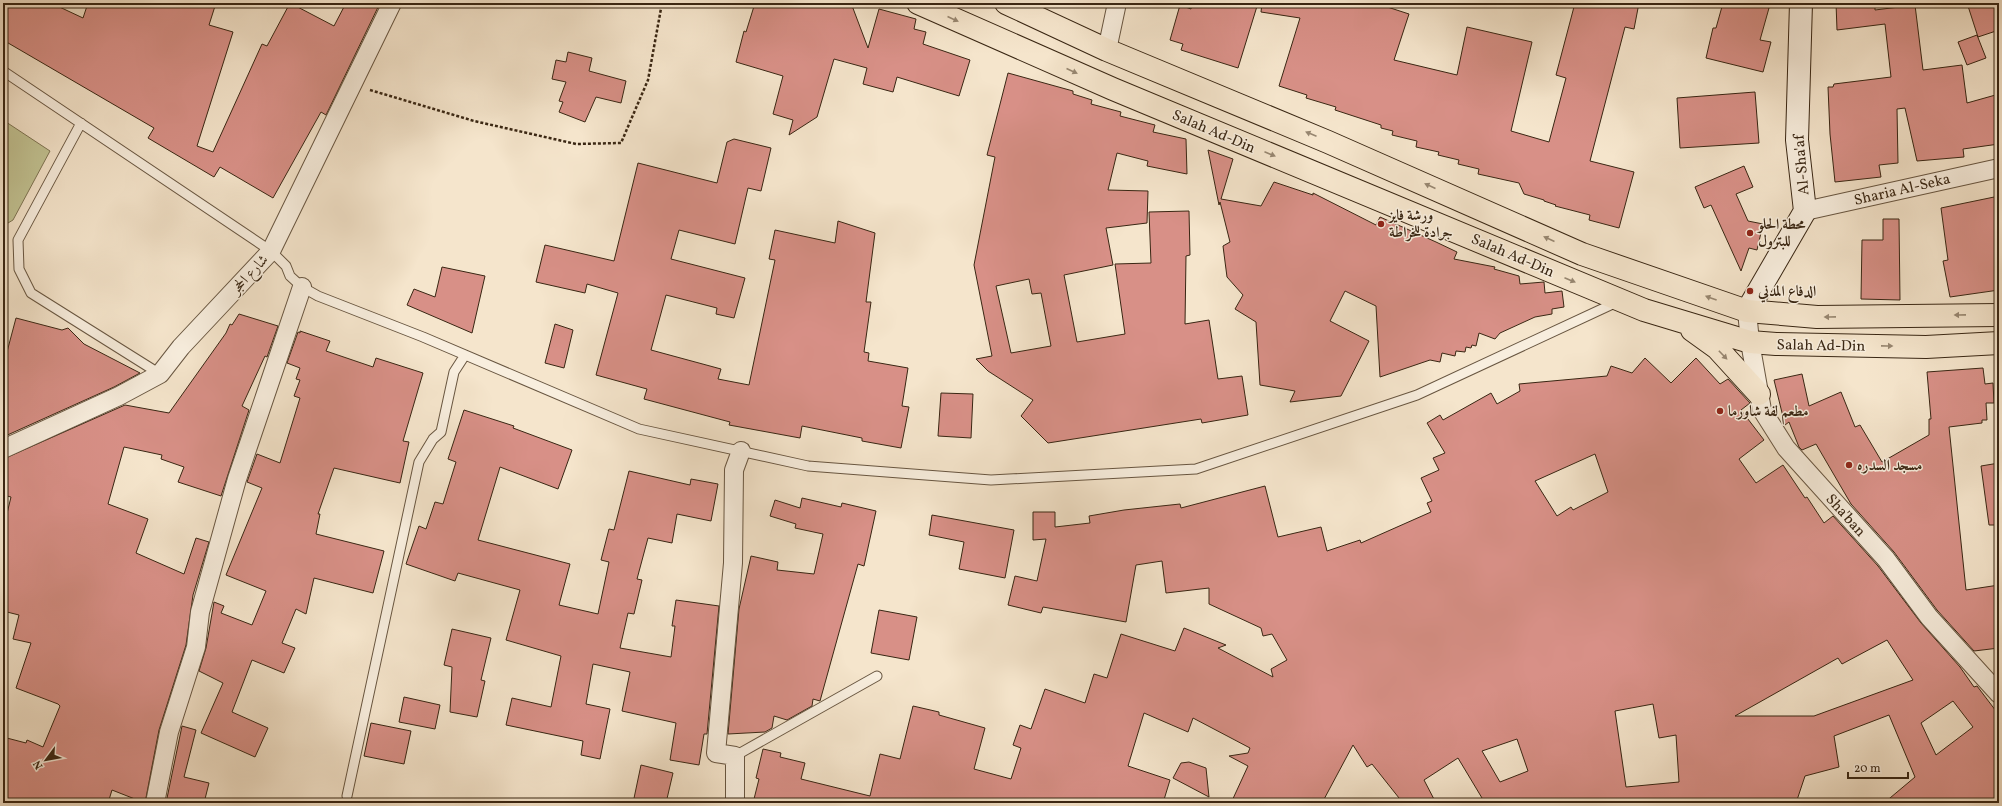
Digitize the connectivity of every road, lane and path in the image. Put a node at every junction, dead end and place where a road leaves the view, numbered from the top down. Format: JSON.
{"nodes":[{"id":1,"x":392,"y":3,"type":"edge"},
{"id":2,"x":662,"y":3,"type":"edge"},
{"id":3,"x":918,"y":3,"type":"edge"},
{"id":4,"x":1006,"y":3,"type":"edge"},
{"id":5,"x":1117,"y":3,"type":"edge"},
{"id":6,"x":1801,"y":3,"type":"edge"},
{"id":7,"x":1107,"y":50,"type":"junction"},
{"id":8,"x":1127,"y":58,"type":"junction"},
{"id":9,"x":3,"y":71,"type":"edge"},
{"id":10,"x":353,"y":85,"type":"junction"},
{"id":11,"x":1113,"y":89,"type":"junction"},
{"id":12,"x":81,"y":123,"type":"junction"},
{"id":13,"x":1999,"y":168,"type":"edge"},
{"id":14,"x":1805,"y":211,"type":"junction"},
{"id":15,"x":271,"y":251,"type":"junction"},
{"id":16,"x":302,"y":287,"type":"junction"},
{"id":17,"x":1620,"y":301,"type":"junction"},
{"id":18,"x":1747,"y":311,"type":"junction"},
{"id":19,"x":1999,"y":315,"type":"edge"},
{"id":20,"x":1682,"y":322,"type":"junction"},
{"id":21,"x":1750,"y":342,"type":"junction"},
{"id":22,"x":1999,"y":343,"type":"edge"},
{"id":23,"x":465,"y":355,"type":"junction"},
{"id":24,"x":160,"y":374,"type":"junction"},
{"id":25,"x":1759,"y":394,"type":"junction"},
{"id":26,"x":3,"y":449,"type":"edge"},
{"id":27,"x":741,"y":451,"type":"junction"},
{"id":28,"x":877,"y":676,"type":"dead end"},
{"id":29,"x":1999,"y":694,"type":"edge"},
{"id":30,"x":735,"y":756,"type":"junction"},
{"id":31,"x":347,"y":796,"type":"dead end"},
{"id":32,"x":155,"y":803,"type":"edge"},
{"id":33,"x":735,"y":803,"type":"edge"}],
"edges":[{"from":1,"to":10,"type":"street","name":"شارع الحجر"},
{"from":2,"to":10,"type":"path"},
{"from":3,"to":11,"type":"highway","name":"Salah Ad-Din","one_way":true},
{"from":4,"to":7,"type":"highway","name":"Salah Ad-Din"},
{"from":5,"to":7,"type":"street"},
{"from":6,"to":14,"type":"street","name":"Al-Sha'af"},
{"from":7,"to":8,"type":"highway","name":"Salah Ad-Din"},
{"from":8,"to":11,"type":"highway"},
{"from":18,"to":8,"type":"highway","name":"Salah Ad-Din","one_way":true},
{"from":9,"to":12,"type":"lane"},
{"from":10,"to":15,"type":"street","name":"شارع الحجر"},
{"from":11,"to":17,"type":"highway","name":"Salah Ad-Din","one_way":true},
{"from":12,"to":15,"type":"lane"},
{"from":12,"to":24,"type":"lane"},
{"from":13,"to":14,"type":"street","name":"Sharia Al-Seka"},
{"from":14,"to":18,"type":"street","name":"Al-Sha'af"},
{"from":15,"to":16,"type":"lane"},
{"from":15,"to":24,"type":"street","name":"شارع الحجر"},
{"from":16,"to":23,"type":"lane"},
{"from":16,"to":32,"type":"street"},
{"from":17,"to":20,"type":"highway","name":"Salah Ad-Din"},
{"from":17,"to":27,"type":"lane"},
{"from":19,"to":18,"type":"highway","name":"Salah Ad-Din","one_way":true},
{"from":18,"to":21,"type":"street","name":"Sha'ban"},
{"from":20,"to":21,"type":"highway","name":"Salah Ad-Din"},
{"from":20,"to":25,"type":"highway","one_way":true},
{"from":21,"to":22,"type":"highway","name":"Salah Ad-Din","one_way":true},
{"from":21,"to":25,"type":"street","name":"Sha'ban"},
{"from":23,"to":27,"type":"lane"},
{"from":23,"to":31,"type":"lane"},
{"from":24,"to":26,"type":"street","name":"شارع الحجر"},
{"from":25,"to":29,"type":"street","name":"Sha'ban"},
{"from":27,"to":30,"type":"street"},
{"from":28,"to":30,"type":"lane"},
{"from":30,"to":33,"type":"street"}]}
